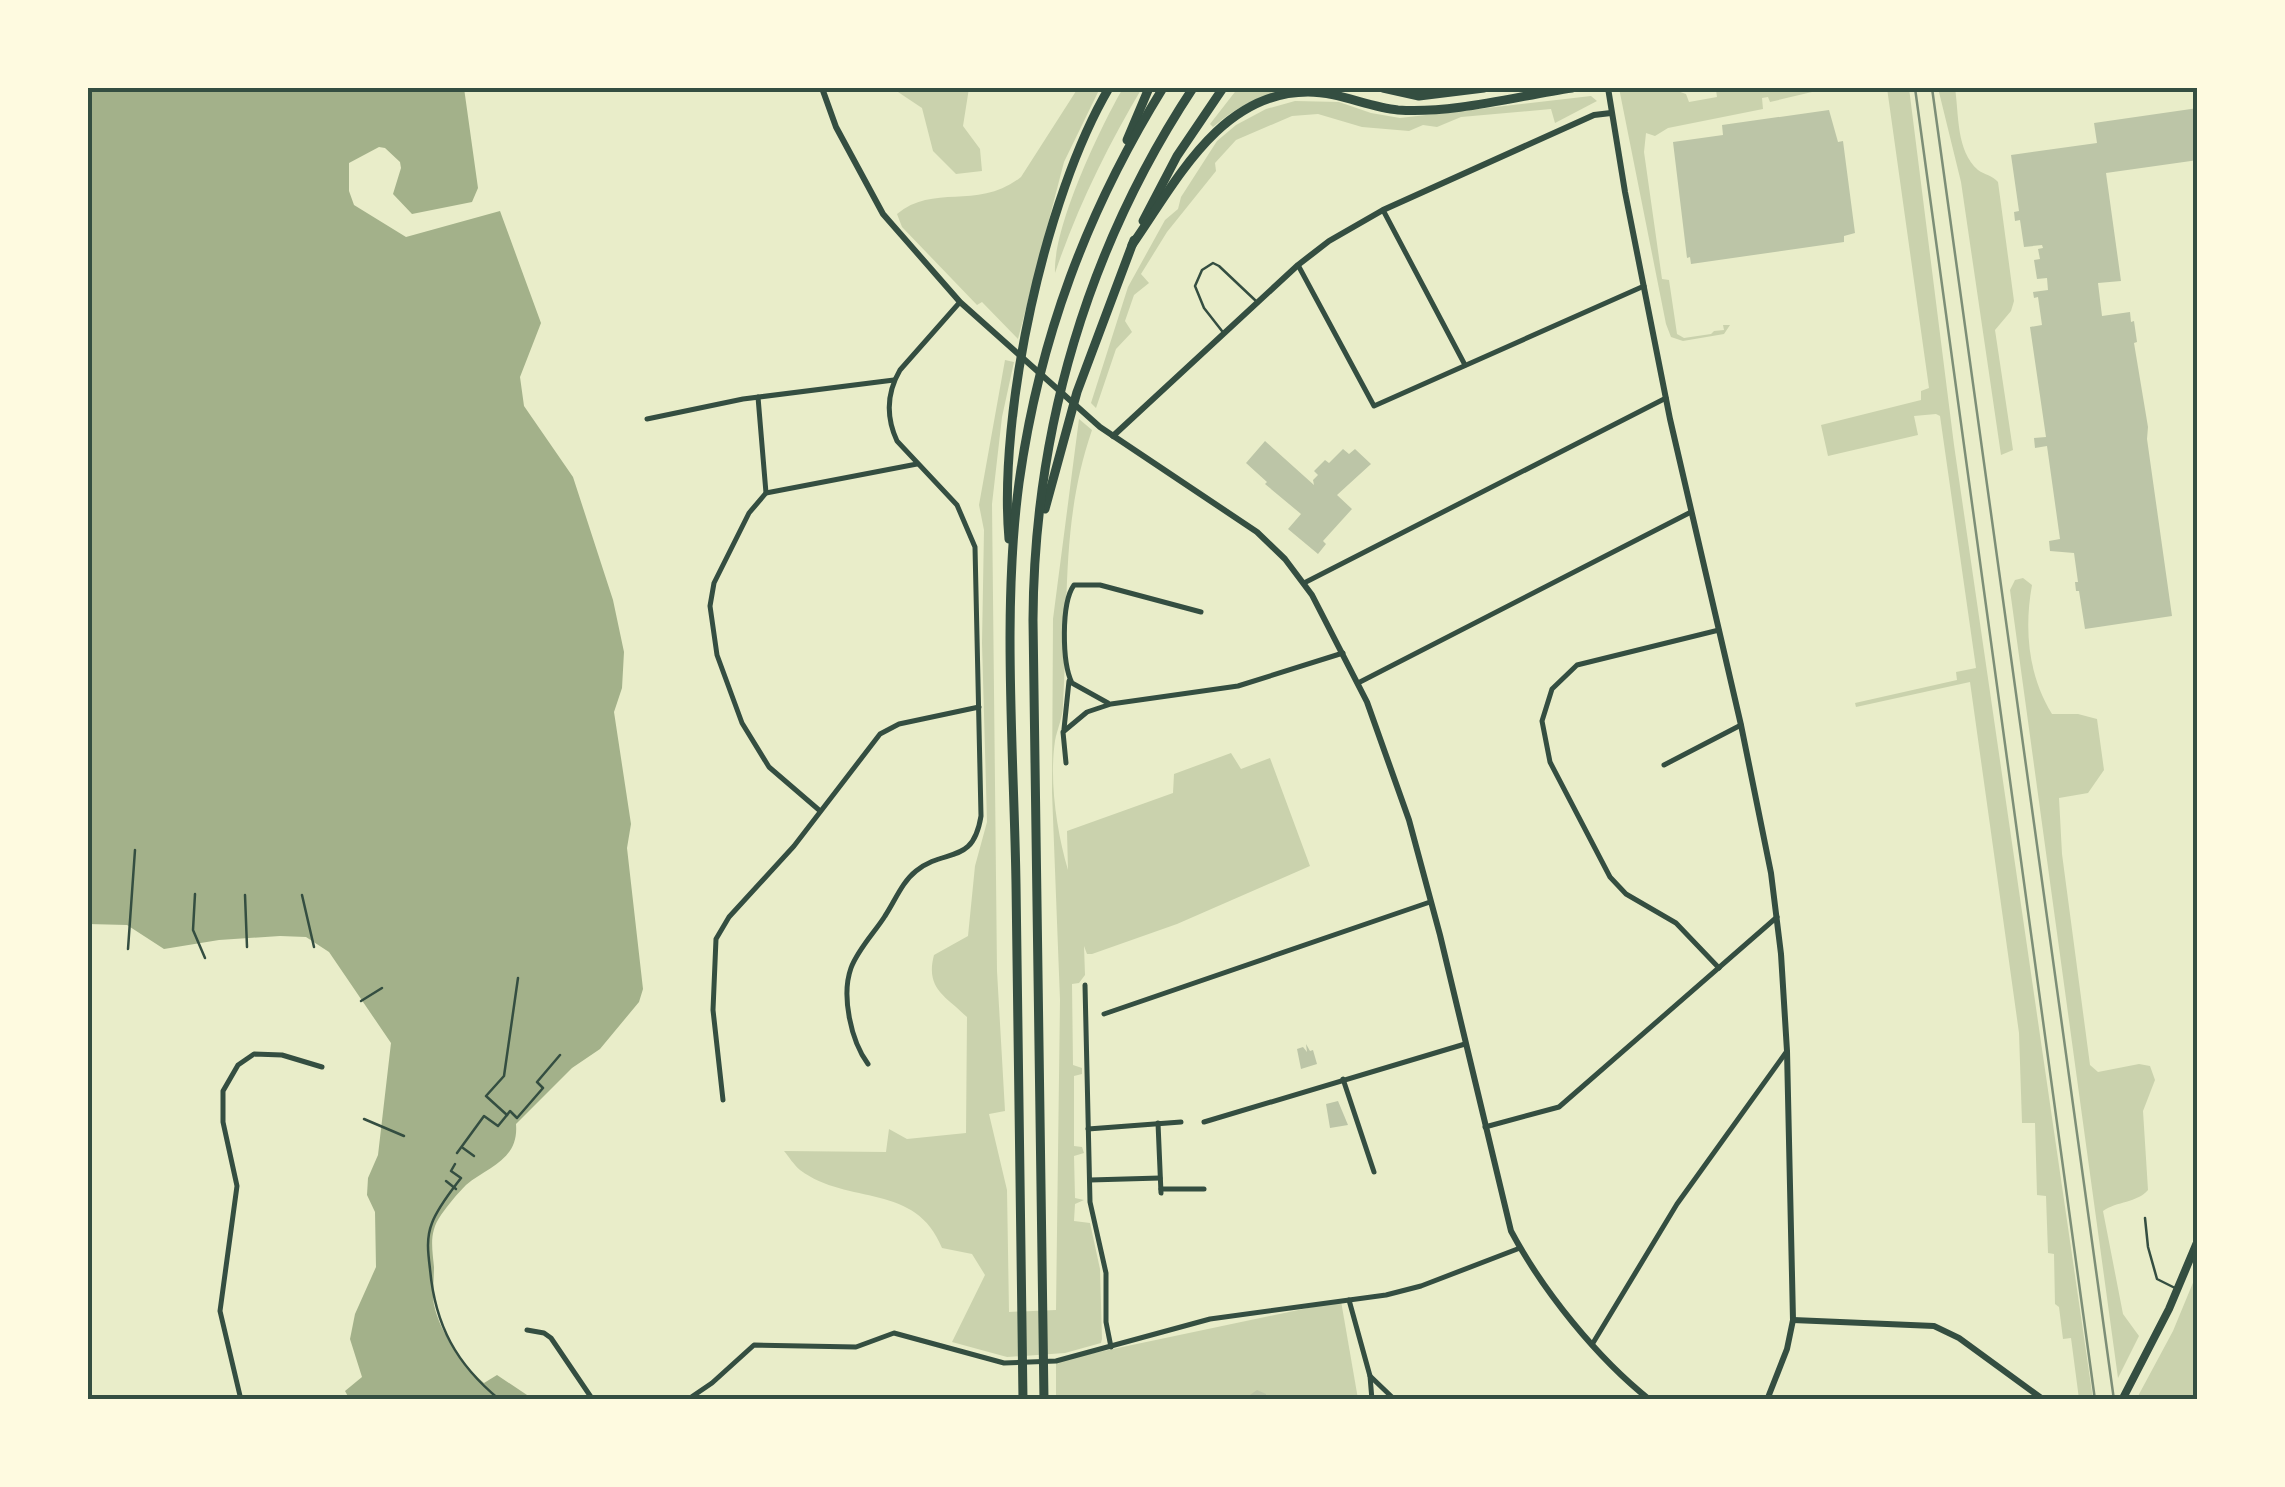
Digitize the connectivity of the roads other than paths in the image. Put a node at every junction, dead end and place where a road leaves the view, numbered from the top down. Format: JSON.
{"nodes":[{"id":1,"x":822,"y":88,"type":"edge"},
{"id":2,"x":1108,"y":88,"type":"edge"},
{"id":3,"x":1149,"y":88,"type":"edge"},
{"id":4,"x":1163,"y":88,"type":"edge"},
{"id":5,"x":1193,"y":88,"type":"edge"},
{"id":6,"x":1223,"y":88,"type":"edge"},
{"id":7,"x":1383,"y":88,"type":"edge"},
{"id":8,"x":1484,"y":88,"type":"edge"},
{"id":9,"x":1572,"y":88,"type":"edge"},
{"id":10,"x":1608,"y":88,"type":"edge"},
{"id":11,"x":1611,"y":113,"type":"junction"},
{"id":12,"x":1116,"y":168,"type":"junction"},
{"id":13,"x":1383,"y":210,"type":"junction"},
{"id":14,"x":1132,"y":245,"type":"junction"},
{"id":15,"x":1298,"y":264,"type":"junction"},
{"id":16,"x":1644,"y":286,"type":"junction"},
{"id":17,"x":960,"y":302,"type":"junction"},
{"id":18,"x":1257,"y":302,"type":"junction"},
{"id":19,"x":1224,"y":334,"type":"junction"},
{"id":20,"x":1465,"y":365,"type":"junction"},
{"id":21,"x":894,"y":380,"type":"junction"},
{"id":22,"x":758,"y":397,"type":"junction"},
{"id":23,"x":1666,"y":398,"type":"junction"},
{"id":24,"x":647,"y":419,"type":"dead end"},
{"id":25,"x":1113,"y":436,"type":"junction"},
{"id":26,"x":917,"y":464,"type":"junction"},
{"id":27,"x":766,"y":493,"type":"junction"},
{"id":28,"x":1692,"y":512,"type":"junction"},
{"id":29,"x":1035,"y":546,"type":"junction"},
{"id":30,"x":1012,"y":572,"type":"junction"},
{"id":31,"x":1304,"y":583,"type":"junction"},
{"id":32,"x":1200,"y":612,"type":"dead end"},
{"id":33,"x":1719,"y":630,"type":"junction"},
{"id":34,"x":1343,"y":653,"type":"junction"},
{"id":35,"x":1069,"y":678,"type":"junction"},
{"id":36,"x":1358,"y":683,"type":"junction"},
{"id":37,"x":1111,"y":704,"type":"junction"},
{"id":38,"x":979,"y":707,"type":"junction"},
{"id":39,"x":1741,"y":725,"type":"junction"},
{"id":40,"x":1064,"y":732,"type":"junction"},
{"id":41,"x":1066,"y":763,"type":"dead end"},
{"id":42,"x":1664,"y":765,"type":"dead end"},
{"id":43,"x":820,"y":810,"type":"junction"},
{"id":44,"x":1430,"y":902,"type":"junction"},
{"id":45,"x":1777,"y":917,"type":"junction"},
{"id":46,"x":1719,"y":968,"type":"junction"},
{"id":47,"x":1085,"y":985,"type":"dead end"},
{"id":48,"x":1104,"y":1014,"type":"dead end"},
{"id":49,"x":1465,"y":1044,"type":"junction"},
{"id":50,"x":1787,"y":1051,"type":"junction"},
{"id":51,"x":868,"y":1064,"type":"dead end"},
{"id":52,"x":322,"y":1067,"type":"dead end"},
{"id":53,"x":1343,"y":1079,"type":"junction"},
{"id":54,"x":723,"y":1100,"type":"dead end"},
{"id":55,"x":1181,"y":1122,"type":"dead end"},
{"id":56,"x":1204,"y":1122,"type":"dead end"},
{"id":57,"x":1158,"y":1124,"type":"junction"},
{"id":58,"x":1485,"y":1127,"type":"junction"},
{"id":59,"x":1088,"y":1129,"type":"junction"},
{"id":60,"x":1374,"y":1172,"type":"dead end"},
{"id":61,"x":1160,"y":1178,"type":"junction"},
{"id":62,"x":1090,"y":1180,"type":"junction"},
{"id":63,"x":1204,"y":1189,"type":"dead end"},
{"id":64,"x":2145,"y":1218,"type":"dead end"},
{"id":65,"x":2198,"y":1240,"type":"edge"},
{"id":66,"x":1520,"y":1248,"type":"junction"},
{"id":67,"x":2178,"y":1289,"type":"junction"},
{"id":68,"x":1350,"y":1300,"type":"junction"},
{"id":69,"x":1792,"y":1320,"type":"junction"},
{"id":70,"x":527,"y":1330,"type":"dead end"},
{"id":71,"x":1593,"y":1343,"type":"junction"},
{"id":72,"x":1112,"y":1347,"type":"junction"},
{"id":73,"x":1370,"y":1376,"type":"junction"},
{"id":74,"x":241,"y":1400,"type":"edge"},
{"id":75,"x":592,"y":1400,"type":"edge"},
{"id":76,"x":687,"y":1400,"type":"edge"},
{"id":77,"x":1022,"y":1400,"type":"edge"},
{"id":78,"x":1044,"y":1400,"type":"edge"},
{"id":79,"x":1372,"y":1400,"type":"edge"},
{"id":80,"x":1395,"y":1400,"type":"edge"},
{"id":81,"x":1650,"y":1400,"type":"edge"},
{"id":82,"x":1766,"y":1400,"type":"edge"},
{"id":83,"x":2044,"y":1400,"type":"edge"},
{"id":84,"x":2122,"y":1400,"type":"edge"}],
"edges":[{"from":1,"to":17,"type":"street"},
{"from":2,"to":30,"type":"highway"},
{"from":3,"to":12,"type":"highway"},
{"from":4,"to":12,"type":"highway"},
{"from":5,"to":29,"type":"highway"},
{"from":6,"to":14,"type":"highway"},
{"from":7,"to":8,"type":"highway"},
{"from":9,"to":14,"type":"highway"},
{"from":10,"to":11,"type":"street"},
{"from":11,"to":13,"type":"street"},
{"from":11,"to":16,"type":"street"},
{"from":12,"to":30,"type":"highway"},
{"from":13,"to":15,"type":"street"},
{"from":13,"to":20,"type":"street"},
{"from":14,"to":29,"type":"highway"},
{"from":15,"to":18,"type":"street"},
{"from":15,"to":20,"type":"street"},
{"from":16,"to":20,"type":"street"},
{"from":16,"to":23,"type":"street"},
{"from":17,"to":21,"type":"street"},
{"from":17,"to":25,"type":"street"},
{"from":18,"to":19,"type":"street"},
{"from":18,"to":19,"type":"lane"},
{"from":19,"to":25,"type":"street"},
{"from":21,"to":22,"type":"street"},
{"from":21,"to":26,"type":"street"},
{"from":22,"to":24,"type":"street"},
{"from":22,"to":27,"type":"street"},
{"from":23,"to":28,"type":"street"},
{"from":23,"to":31,"type":"street"},
{"from":25,"to":31,"type":"street"},
{"from":26,"to":27,"type":"street"},
{"from":26,"to":38,"type":"street"},
{"from":27,"to":43,"type":"street"},
{"from":28,"to":33,"type":"street"},
{"from":28,"to":36,"type":"street"},
{"from":29,"to":78,"type":"highway"},
{"from":30,"to":77,"type":"highway"},
{"from":31,"to":34,"type":"street"},
{"from":32,"to":35,"type":"street"},
{"from":33,"to":39,"type":"street"},
{"from":33,"to":46,"type":"street"},
{"from":34,"to":36,"type":"street"},
{"from":34,"to":37,"type":"street"},
{"from":35,"to":37,"type":"street"},
{"from":35,"to":40,"type":"street"},
{"from":36,"to":44,"type":"street"},
{"from":37,"to":40,"type":"street"},
{"from":38,"to":43,"type":"street"},
{"from":38,"to":51,"type":"street"},
{"from":39,"to":42,"type":"street"},
{"from":39,"to":45,"type":"street"},
{"from":40,"to":41,"type":"street"},
{"from":43,"to":54,"type":"street"},
{"from":44,"to":48,"type":"street"},
{"from":44,"to":49,"type":"street"},
{"from":45,"to":46,"type":"street"},
{"from":45,"to":50,"type":"street"},
{"from":46,"to":58,"type":"street"},
{"from":47,"to":59,"type":"street"},
{"from":49,"to":53,"type":"street"},
{"from":49,"to":58,"type":"street"},
{"from":50,"to":69,"type":"street"},
{"from":50,"to":71,"type":"street"},
{"from":52,"to":74,"type":"street"},
{"from":53,"to":56,"type":"street"},
{"from":53,"to":60,"type":"street"},
{"from":55,"to":57,"type":"street"},
{"from":57,"to":59,"type":"street"},
{"from":57,"to":61,"type":"street"},
{"from":58,"to":66,"type":"street"},
{"from":59,"to":62,"type":"street"},
{"from":61,"to":62,"type":"street"},
{"from":61,"to":63,"type":"street"},
{"from":62,"to":72,"type":"street"},
{"from":64,"to":67,"type":"lane"},
{"from":65,"to":67,"type":"main road"},
{"from":66,"to":68,"type":"street"},
{"from":66,"to":71,"type":"street"},
{"from":67,"to":84,"type":"main road"},
{"from":68,"to":72,"type":"street"},
{"from":68,"to":73,"type":"street"},
{"from":69,"to":82,"type":"street"},
{"from":69,"to":83,"type":"street"},
{"from":70,"to":75,"type":"street"},
{"from":71,"to":81,"type":"street"},
{"from":72,"to":76,"type":"street"},
{"from":73,"to":79,"type":"street"},
{"from":73,"to":80,"type":"street"}]}
